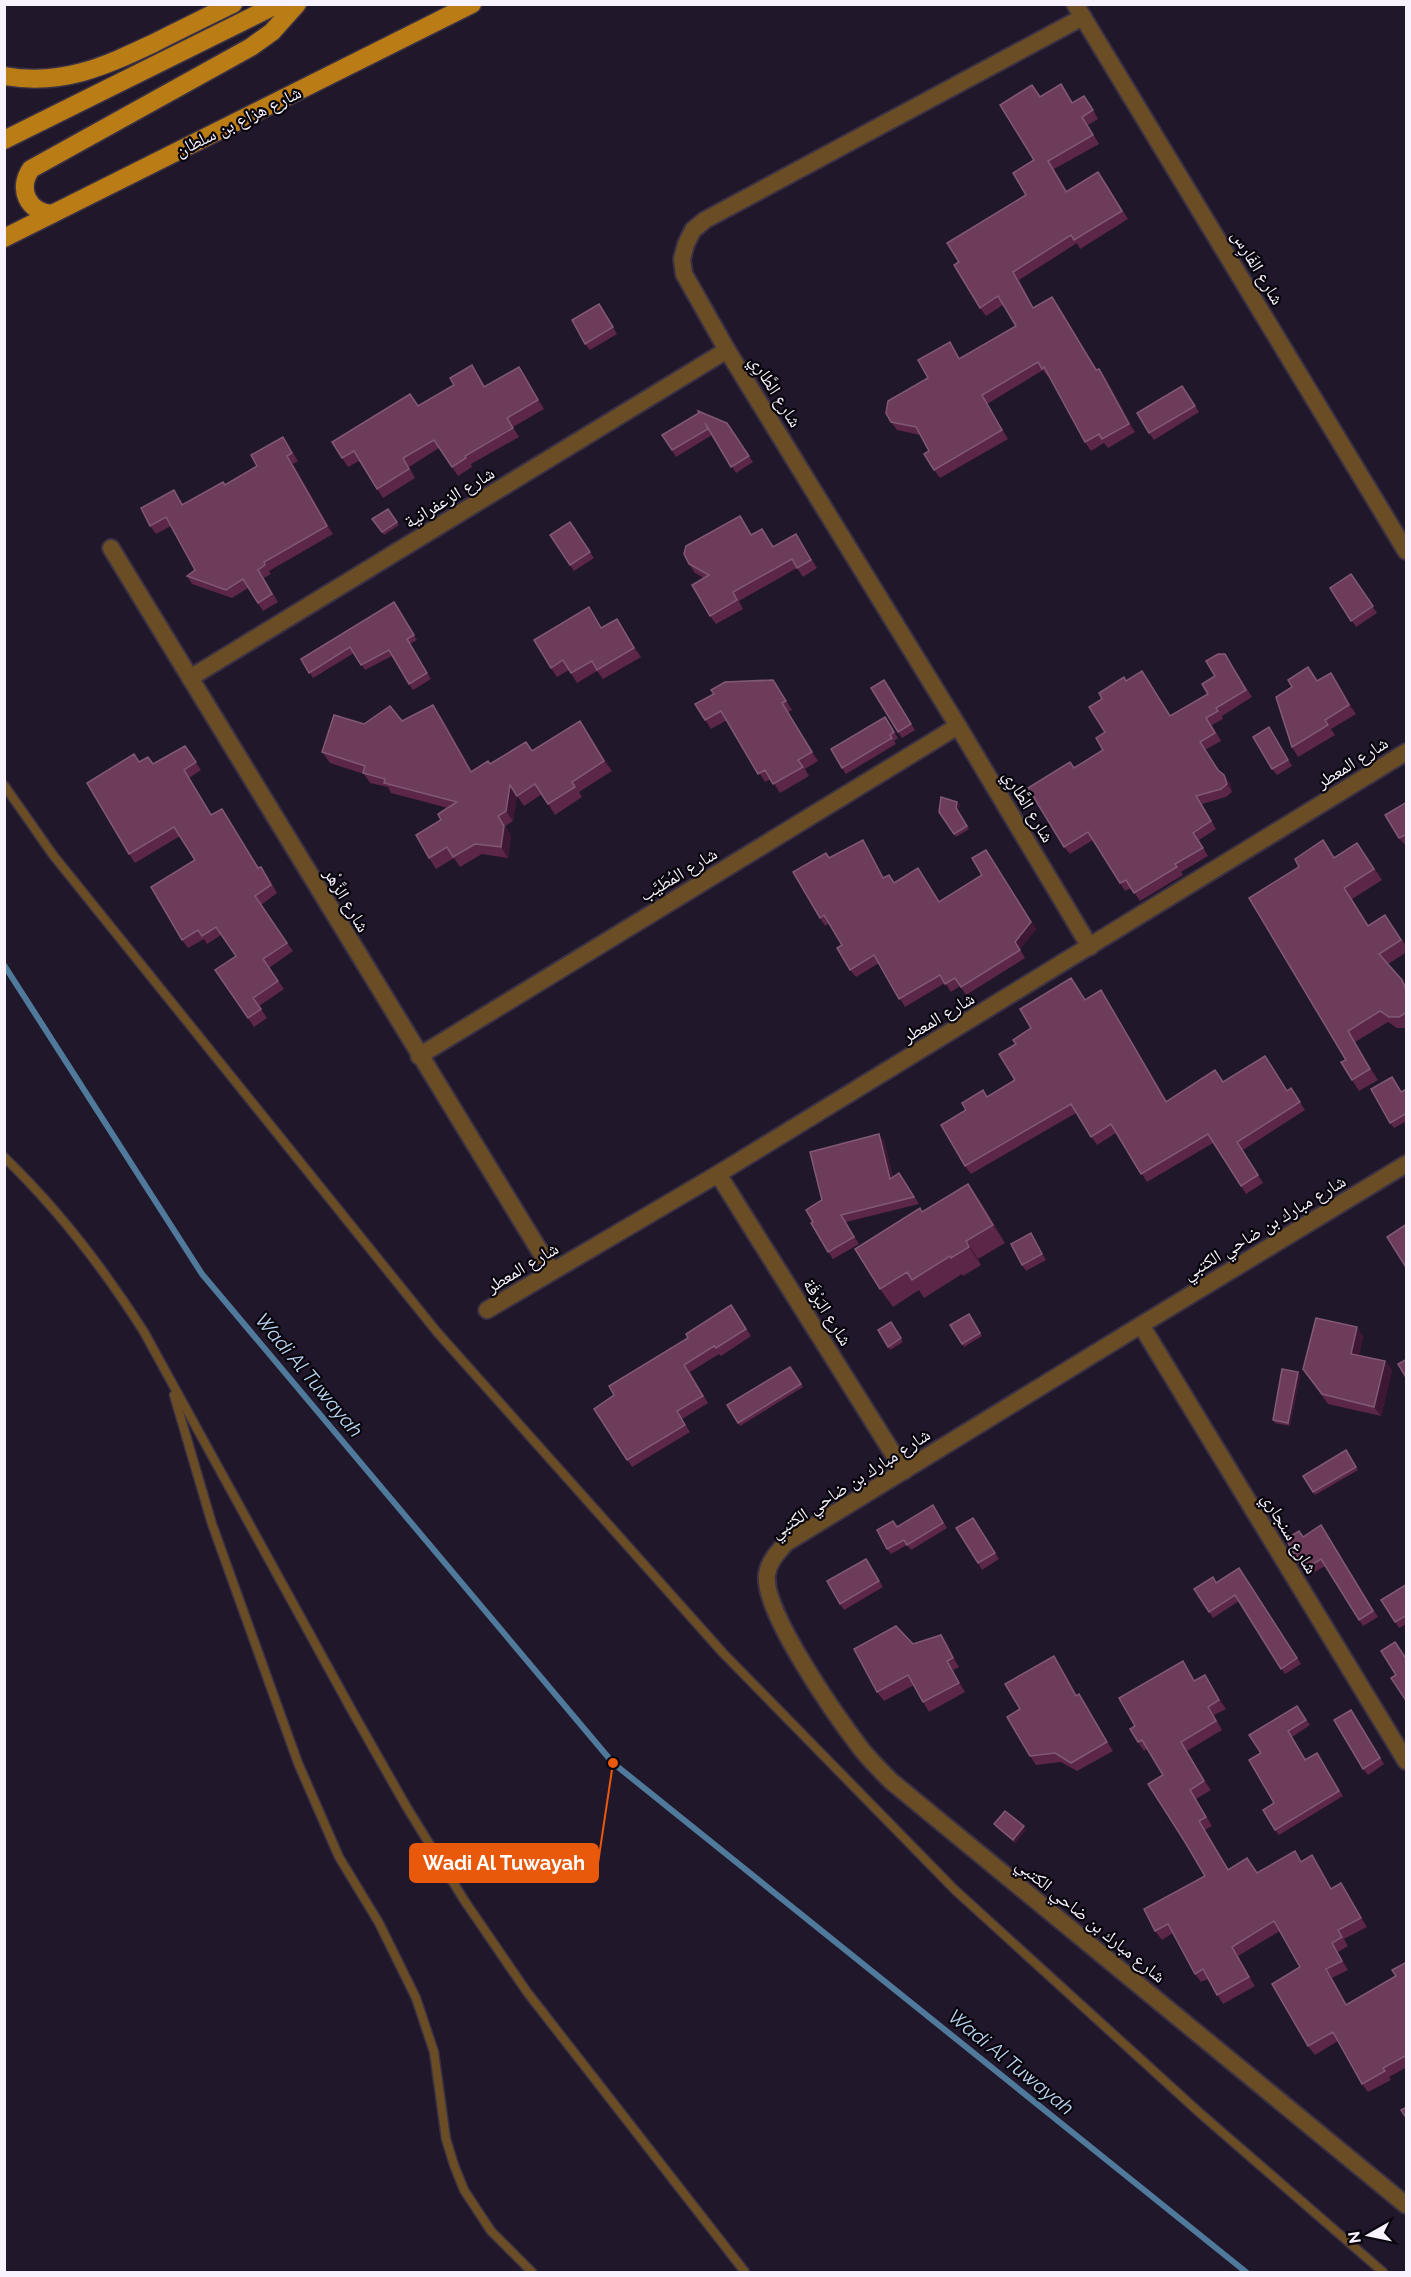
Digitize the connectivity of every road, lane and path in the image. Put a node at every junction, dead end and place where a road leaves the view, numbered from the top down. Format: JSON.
{"nodes":[{"id":1,"x":232,"y":4,"type":"edge"},
{"id":2,"x":278,"y":4,"type":"edge"},
{"id":3,"x":297,"y":4,"type":"edge"},
{"id":4,"x":472,"y":4,"type":"edge"},
{"id":5,"x":1079,"y":11,"type":"edge"},
{"id":6,"x":4,"y":76,"type":"edge"},
{"id":7,"x":4,"y":140,"type":"edge"},
{"id":8,"x":52,"y":214,"type":"junction"},
{"id":9,"x":4,"y":225,"type":"edge"},
{"id":10,"x":30,"y":226,"type":"junction"},
{"id":11,"x":4,"y":238,"type":"edge"},
{"id":12,"x":728,"y":350,"type":"junction"},
{"id":13,"x":111,"y":548,"type":"dead end"},
{"id":14,"x":1407,"y":551,"type":"edge"},
{"id":15,"x":190,"y":678,"type":"junction"},
{"id":16,"x":958,"y":726,"type":"junction"},
{"id":17,"x":1407,"y":752,"type":"edge"},
{"id":18,"x":4,"y":785,"type":"edge"},
{"id":19,"x":1090,"y":947,"type":"junction"},
{"id":20,"x":419,"y":1056,"type":"junction"},
{"id":21,"x":4,"y":1157,"type":"edge"},
{"id":22,"x":1407,"y":1164,"type":"edge"},
{"id":23,"x":718,"y":1174,"type":"junction"},
{"id":24,"x":552,"y":1271,"type":"junction"},
{"id":25,"x":487,"y":1310,"type":"dead end"},
{"id":26,"x":1140,"y":1325,"type":"junction"},
{"id":27,"x":170,"y":1380,"type":"junction"},
{"id":28,"x":904,"y":1471,"type":"junction"},
{"id":29,"x":1407,"y":1761,"type":"edge"},
{"id":30,"x":1407,"y":2205,"type":"edge"},
{"id":31,"x":532,"y":2272,"type":"edge"},
{"id":32,"x":745,"y":2272,"type":"edge"},
{"id":33,"x":1383,"y":2272,"type":"edge"}],
"edges":[{"from":1,"to":6,"type":"main road"},
{"from":2,"to":7,"type":"main road"},
{"from":3,"to":8,"type":"main road"},
{"from":4,"to":8,"type":"main road","name":"شارع هزاع بن سلطان"},
{"from":5,"to":12,"type":"street","name":"شارع الطَّارِي"},
{"from":5,"to":14,"type":"street","name":"شارع الفَارِس"},
{"from":8,"to":10,"type":"main road","name":"شارع هزاع بن سلطان"},
{"from":9,"to":10,"type":"main road"},
{"from":10,"to":11,"type":"main road","name":"شارع هزاع بن سلطان"},
{"from":12,"to":15,"type":"street","name":"شارع الزعفرانية"},
{"from":12,"to":16,"type":"street","name":"شارع الطَّارِي"},
{"from":13,"to":15,"type":"street","name":"شارع الزَّهْر"},
{"from":15,"to":20,"type":"street","name":"شارع الزَّهْر"},
{"from":16,"to":19,"type":"street","name":"شارع الطَّارِي"},
{"from":16,"to":20,"type":"street","name":"شارع المُطَيَّب"},
{"from":17,"to":19,"type":"street","name":"شارع المعطر"},
{"from":18,"to":33,"type":"lane"},
{"from":19,"to":23,"type":"street","name":"شارع المعطر"},
{"from":20,"to":24,"type":"street","name":"شارع الزَّهْر"},
{"from":21,"to":27,"type":"lane"},
{"from":22,"to":26,"type":"street","name":"شارع مبارك بن ضاحي الكتبي"},
{"from":23,"to":24,"type":"street","name":"شارع المعطر"},
{"from":23,"to":28,"type":"street","name":"شارع البَرْقَة"},
{"from":24,"to":25,"type":"street","name":"شارع المعطر"},
{"from":26,"to":28,"type":"street","name":"شارع مبارك بن ضاحي الكتبي"},
{"from":26,"to":29,"type":"street","name":"شارع سنجاري"},
{"from":27,"to":31,"type":"lane"},
{"from":27,"to":32,"type":"lane"},
{"from":28,"to":30,"type":"street","name":"شارع مبارك بن ضاحي الكتبي"}]}
